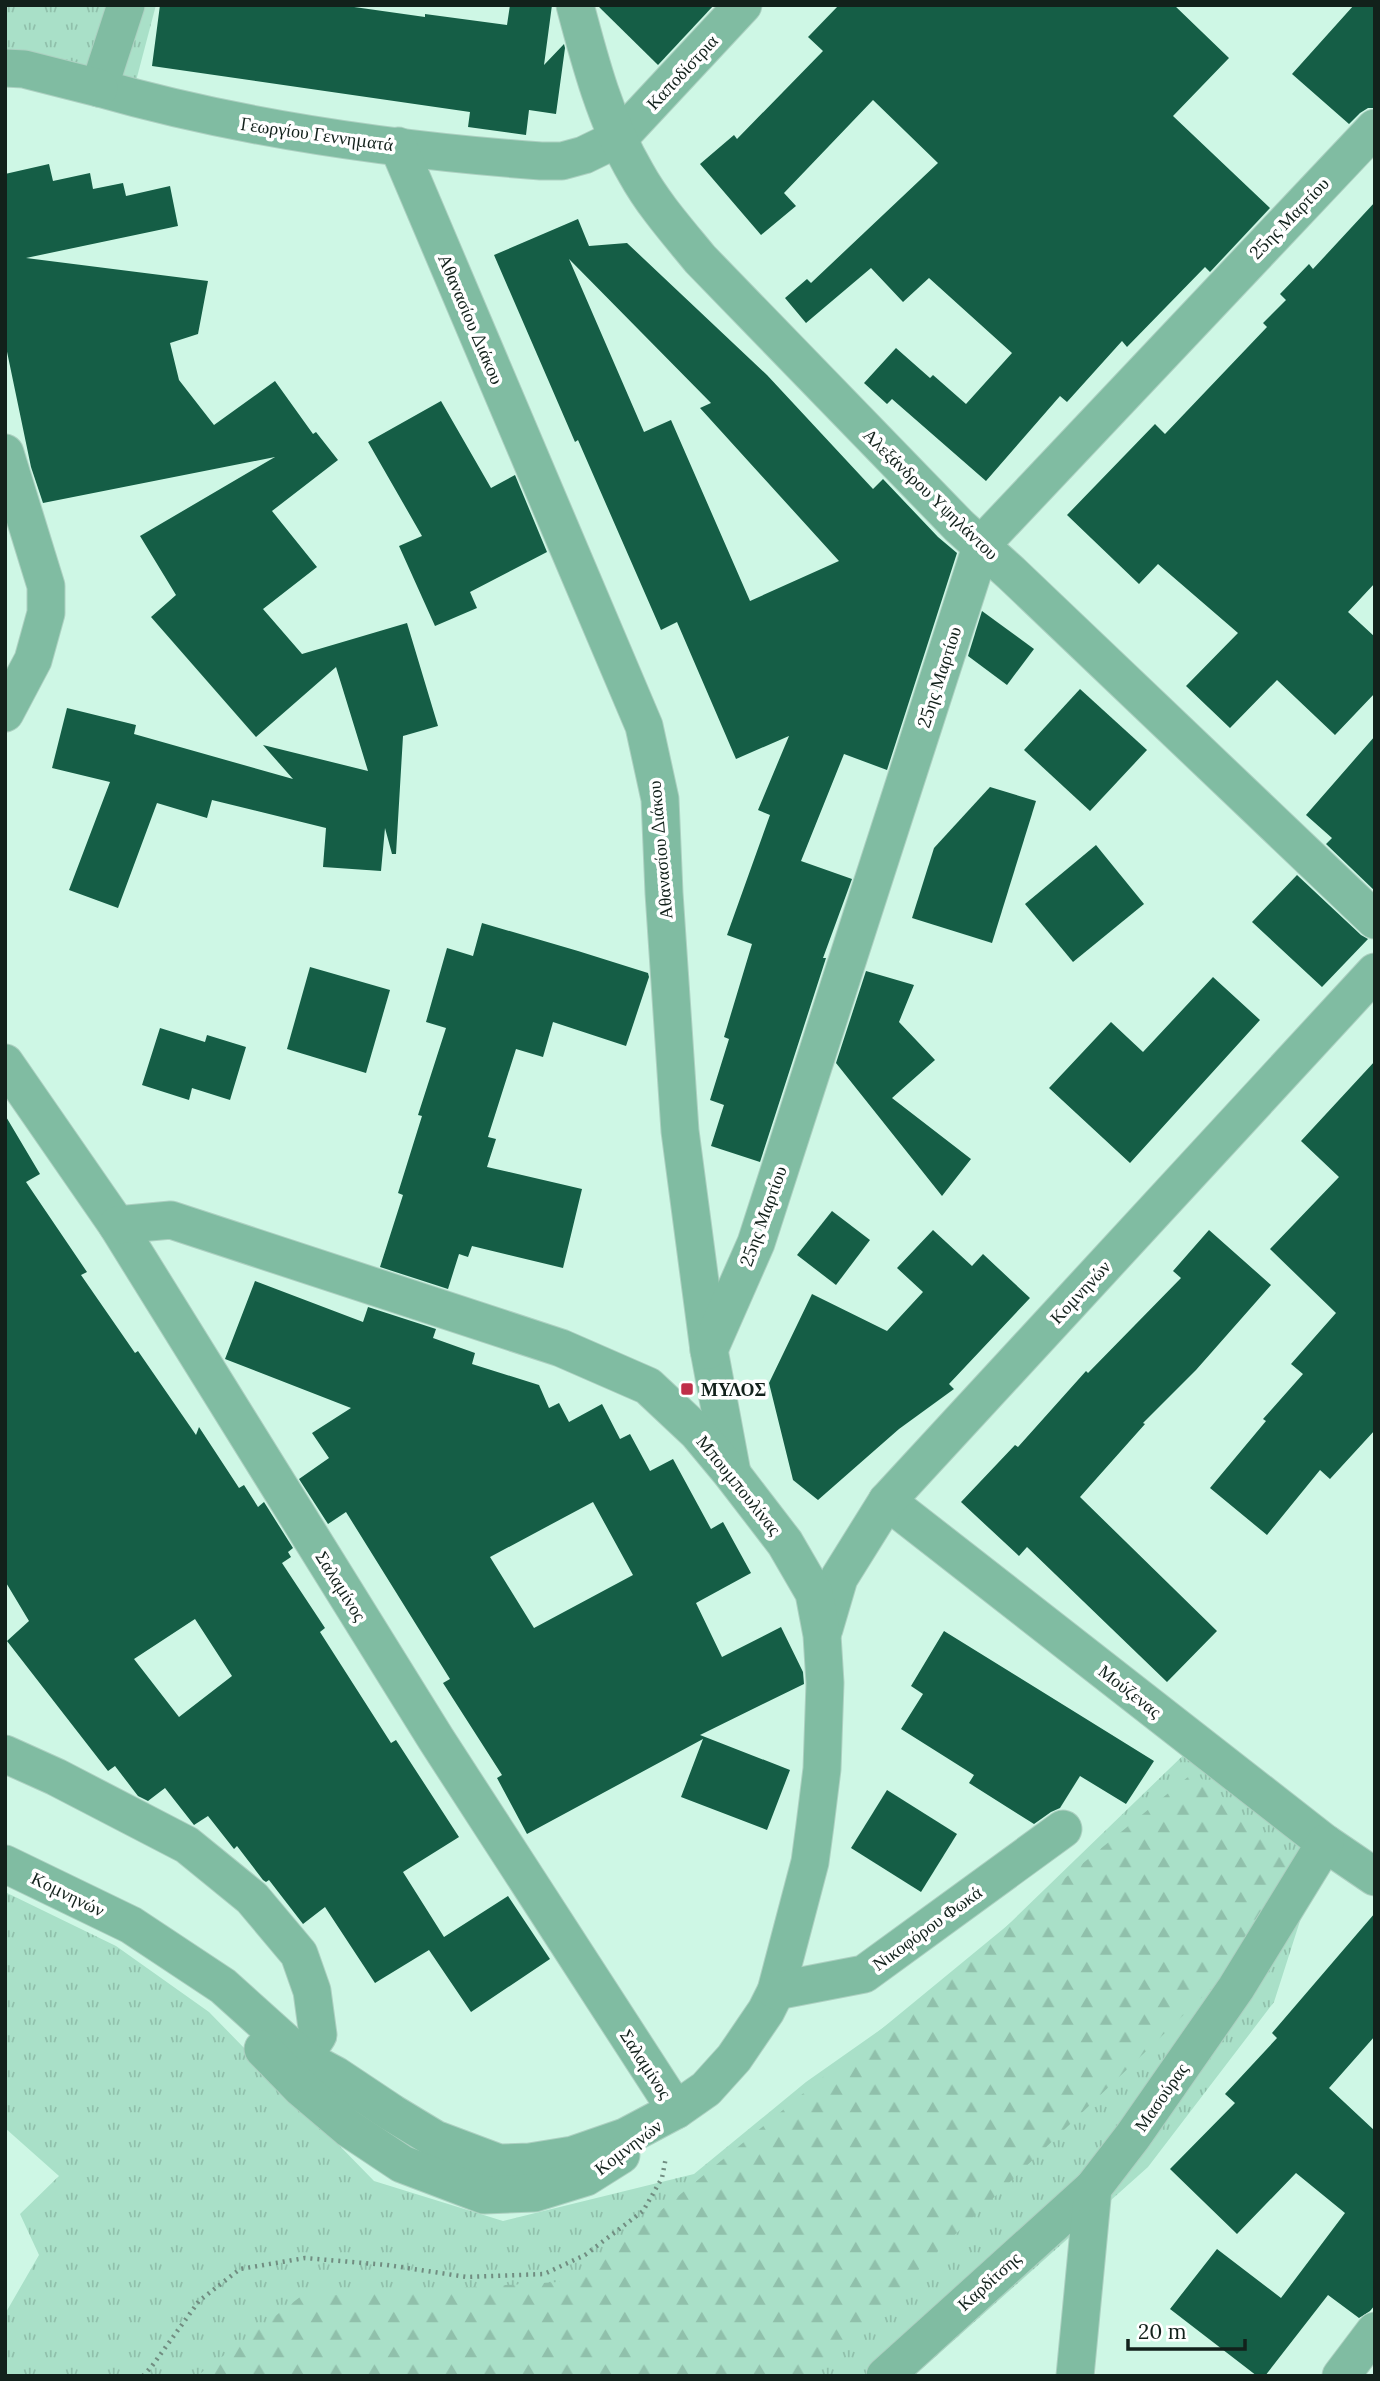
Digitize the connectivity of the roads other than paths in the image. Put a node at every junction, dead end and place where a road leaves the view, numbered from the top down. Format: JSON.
{"nodes":[{"id":1,"x":126,"y":5,"type":"edge"},
{"id":2,"x":575,"y":5,"type":"edge"},
{"id":3,"x":743,"y":5,"type":"edge"},
{"id":4,"x":5,"y":68,"type":"edge"},
{"id":5,"x":99,"y":88,"type":"junction"},
{"id":6,"x":1375,"y":128,"type":"edge"},
{"id":7,"x":619,"y":138,"type":"junction"},
{"id":8,"x":398,"y":146,"type":"junction"},
{"id":9,"x":5,"y":453,"type":"edge"},
{"id":10,"x":982,"y":544,"type":"junction"},
{"id":11,"x":5,"y":713,"type":"edge"},
{"id":12,"x":1375,"y":920,"type":"edge"},
{"id":13,"x":1375,"y":972,"type":"edge"},
{"id":14,"x":5,"y":1063,"type":"edge"},
{"id":15,"x":117,"y":1225,"type":"junction"},
{"id":16,"x":709,"y":1350,"type":"junction"},
{"id":17,"x":732,"y":1474,"type":"junction"},
{"id":18,"x":887,"y":1501,"type":"junction"},
{"id":19,"x":822,"y":1636,"type":"junction"},
{"id":20,"x":5,"y":1754,"type":"edge"},
{"id":21,"x":1063,"y":1829,"type":"dead end"},
{"id":22,"x":1325,"y":1843,"type":"junction"},
{"id":23,"x":5,"y":1864,"type":"edge"},
{"id":24,"x":1375,"y":1877,"type":"edge"},
{"id":25,"x":776,"y":1991,"type":"junction"},
{"id":26,"x":294,"y":2064,"type":"junction"},
{"id":27,"x":676,"y":2109,"type":"junction"},
{"id":28,"x":1093,"y":2188,"type":"junction"},
{"id":29,"x":1375,"y":2331,"type":"edge"},
{"id":30,"x":885,"y":2376,"type":"edge"},
{"id":31,"x":1075,"y":2376,"type":"edge"},
{"id":32,"x":1341,"y":2376,"type":"edge"}],
"edges":[{"from":1,"to":5,"type":"street"},
{"from":2,"to":7,"type":"street","name":"Αλεξάνδρου Υψηλάντου"},
{"from":3,"to":7,"type":"street","name":"Καποδίστρια"},
{"from":4,"to":5,"type":"street"},
{"from":5,"to":8,"type":"street","name":"Γεωργίου Γεννηματά"},
{"from":6,"to":10,"type":"street","name":"25ης Μαρτίου"},
{"from":7,"to":8,"type":"street","name":"Γεωργίου Γεννηματά"},
{"from":7,"to":10,"type":"street","name":"Αλεξάνδρου Υψηλάντου"},
{"from":8,"to":16,"type":"street","name":"Αθανασίου Διάκου"},
{"from":9,"to":11,"type":"street"},
{"from":10,"to":12,"type":"street","name":"Αλεξάνδρου Υψηλάντου"},
{"from":10,"to":16,"type":"street","name":"25ης Μαρτίου"},
{"from":13,"to":18,"type":"street","name":"Κομνηνών"},
{"from":14,"to":15,"type":"street","name":"Σαλαμίνος"},
{"from":15,"to":17,"type":"street","name":"Μπουμπουλίνας"},
{"from":15,"to":27,"type":"street","name":"Σαλαμίνος"},
{"from":16,"to":17,"type":"street","name":"Αθανασίου Διάκου"},
{"from":17,"to":19,"type":"street","name":"Μπουμπουλίνας"},
{"from":18,"to":19,"type":"street","name":"Κομνηνών"},
{"from":18,"to":22,"type":"street","name":"Μούζενας"},
{"from":19,"to":25,"type":"street","name":"Μπουμπουλίνας"},
{"from":20,"to":26,"type":"street"},
{"from":21,"to":25,"type":"street","name":"Νικοφόρου Φωκά"},
{"from":22,"to":24,"type":"street","name":"Μούζενας"},
{"from":22,"to":28,"type":"street","name":"Μασούρας"},
{"from":23,"to":26,"type":"street","name":"Κομνηνών"},
{"from":25,"to":27,"type":"street","name":"Μπουμπουλίνας"},
{"from":26,"to":27,"type":"street","name":"Κομνηνών"},
{"from":28,"to":30,"type":"street","name":"Καρδίτσης"},
{"from":28,"to":31,"type":"street"},
{"from":29,"to":32,"type":"street"}]}
